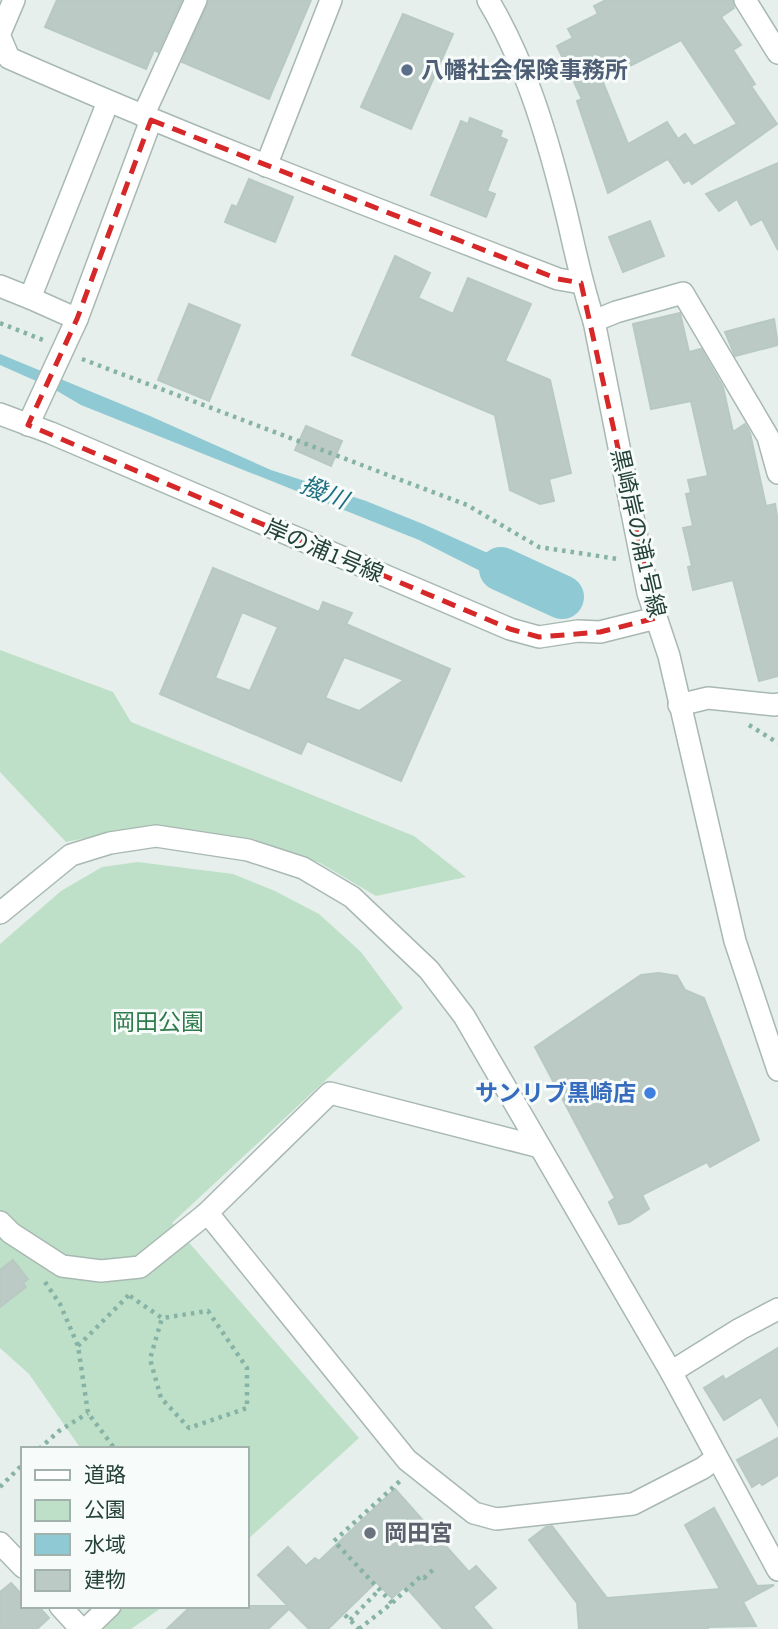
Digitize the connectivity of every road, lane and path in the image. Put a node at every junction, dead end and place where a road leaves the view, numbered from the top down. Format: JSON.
{"nodes":[{"id":1,"x":14,"y":0,"type":"edge"},
{"id":2,"x":196,"y":0,"type":"edge"},
{"id":3,"x":331,"y":0,"type":"edge"},
{"id":4,"x":488,"y":0,"type":"edge"},
{"id":5,"x":746,"y":0,"type":"edge"},
{"id":6,"x":0,"y":35,"type":"edge"},
{"id":7,"x":778,"y":53,"type":"edge"},
{"id":8,"x":108,"y":102,"type":"junction"},
{"id":9,"x":147,"y":118,"type":"junction"},
{"id":10,"x":266,"y":166,"type":"junction"},
{"id":11,"x":581,"y":283,"type":"junction"},
{"id":12,"x":0,"y":286,"type":"edge"},
{"id":13,"x":30,"y":298,"type":"junction"},
{"id":14,"x":77,"y":319,"type":"junction"},
{"id":15,"x":594,"y":321,"type":"junction"},
{"id":16,"x":0,"y":323,"type":"edge"},
{"id":17,"x":53,"y":349,"type":"junction"},
{"id":18,"x":82,"y":359,"type":"dead end"},
{"id":19,"x":0,"y":414,"type":"edge"},
{"id":20,"x":28,"y":425,"type":"junction"},
{"id":21,"x":778,"y":473,"type":"edge"},
{"id":22,"x":618,"y":559,"type":"dead end"},
{"id":23,"x":656,"y":618,"type":"junction"},
{"id":24,"x":778,"y":704,"type":"edge"},
{"id":25,"x":680,"y":705,"type":"junction"},
{"id":26,"x":743,"y":720,"type":"dead end"},
{"id":27,"x":778,"y":743,"type":"edge"},
{"id":28,"x":0,"y":913,"type":"edge"},
{"id":29,"x":778,"y":1070,"type":"edge"},
{"id":30,"x":540,"y":1147,"type":"junction"},
{"id":31,"x":206,"y":1214,"type":"junction"},
{"id":32,"x":0,"y":1222,"type":"edge"},
{"id":33,"x":140,"y":1267,"type":"junction"},
{"id":34,"x":39,"y":1273,"type":"dead end"},
{"id":35,"x":130,"y":1296,"type":"junction"},
{"id":36,"x":778,"y":1310,"type":"edge"},
{"id":37,"x":162,"y":1318,"type":"junction"},
{"id":38,"x":78,"y":1346,"type":"junction"},
{"id":39,"x":671,"y":1372,"type":"junction"},
{"id":40,"x":88,"y":1413,"type":"junction"},
{"id":41,"x":41,"y":1447,"type":"edge"},
{"id":42,"x":114,"y":1447,"type":"edge"},
{"id":43,"x":716,"y":1458,"type":"junction"},
{"id":44,"x":21,"y":1466,"type":"edge"},
{"id":45,"x":403,"y":1478,"type":"dead end"},
{"id":46,"x":0,"y":1487,"type":"edge"},
{"id":47,"x":0,"y":1543,"type":"edge"},
{"id":48,"x":21,"y":1565,"type":"edge"},
{"id":49,"x":435,"y":1568,"type":"dead end"},
{"id":50,"x":778,"y":1570,"type":"edge"},
{"id":51,"x":380,"y":1589,"type":"junction"},
{"id":52,"x":393,"y":1603,"type":"junction"},
{"id":53,"x":62,"y":1608,"type":"edge"},
{"id":54,"x":108,"y":1608,"type":"edge"},
{"id":55,"x":345,"y":1615,"type":"dead end"},
{"id":56,"x":350,"y":1620,"type":"junction"},
{"id":57,"x":83,"y":1629,"type":"edge"},
{"id":58,"x":359,"y":1629,"type":"edge"}],
"edges":[{"from":1,"to":6,"type":"street"},
{"from":2,"to":9,"type":"street"},
{"from":3,"to":10,"type":"street"},
{"from":4,"to":11,"type":"street","name":"黒崎岸の浦1号線"},
{"from":5,"to":7,"type":"street"},
{"from":6,"to":8,"type":"street"},
{"from":8,"to":9,"type":"street"},
{"from":8,"to":13,"type":"street"},
{"from":9,"to":10,"type":"street"},
{"from":9,"to":14,"type":"street"},
{"from":10,"to":11,"type":"street"},
{"from":11,"to":15,"type":"street","name":"黒崎岸の浦1号線"},
{"from":12,"to":13,"type":"street"},
{"from":13,"to":14,"type":"street"},
{"from":14,"to":17,"type":"street"},
{"from":15,"to":21,"type":"street"},
{"from":15,"to":23,"type":"street","name":"黒崎岸の浦1号線"},
{"from":16,"to":17,"type":"path"},
{"from":17,"to":20,"type":"street"},
{"from":18,"to":22,"type":"path"},
{"from":19,"to":20,"type":"street","name":"岸の浦1号線"},
{"from":20,"to":23,"type":"street","name":"岸の浦1号線"},
{"from":23,"to":25,"type":"street","name":"黒崎岸の浦1号線"},
{"from":24,"to":25,"type":"street"},
{"from":25,"to":29,"type":"street","name":"黒崎岸の浦1号線"},
{"from":26,"to":27,"type":"path"},
{"from":28,"to":30,"type":"street"},
{"from":30,"to":31,"type":"street"},
{"from":30,"to":39,"type":"street"},
{"from":31,"to":33,"type":"street"},
{"from":31,"to":43,"type":"street"},
{"from":32,"to":33,"type":"street"},
{"from":33,"to":35,"type":"path"},
{"from":34,"to":38,"type":"path"},
{"from":35,"to":37,"type":"path"},
{"from":35,"to":38,"type":"path"},
{"from":36,"to":39,"type":"street"},
{"from":37,"to":37,"type":"path"},
{"from":38,"to":40,"type":"path"},
{"from":39,"to":43,"type":"street"},
{"from":40,"to":41,"type":"path"},
{"from":40,"to":42,"type":"path"},
{"from":43,"to":50,"type":"street"},
{"from":44,"to":46,"type":"path"},
{"from":45,"to":51,"type":"path"},
{"from":47,"to":48,"type":"street"},
{"from":49,"to":52,"type":"path"},
{"from":51,"to":52,"type":"path"},
{"from":51,"to":56,"type":"path"},
{"from":52,"to":58,"type":"path"},
{"from":53,"to":57,"type":"street"},
{"from":54,"to":57,"type":"street"},
{"from":55,"to":56,"type":"path"},
{"from":56,"to":58,"type":"path"}]}
